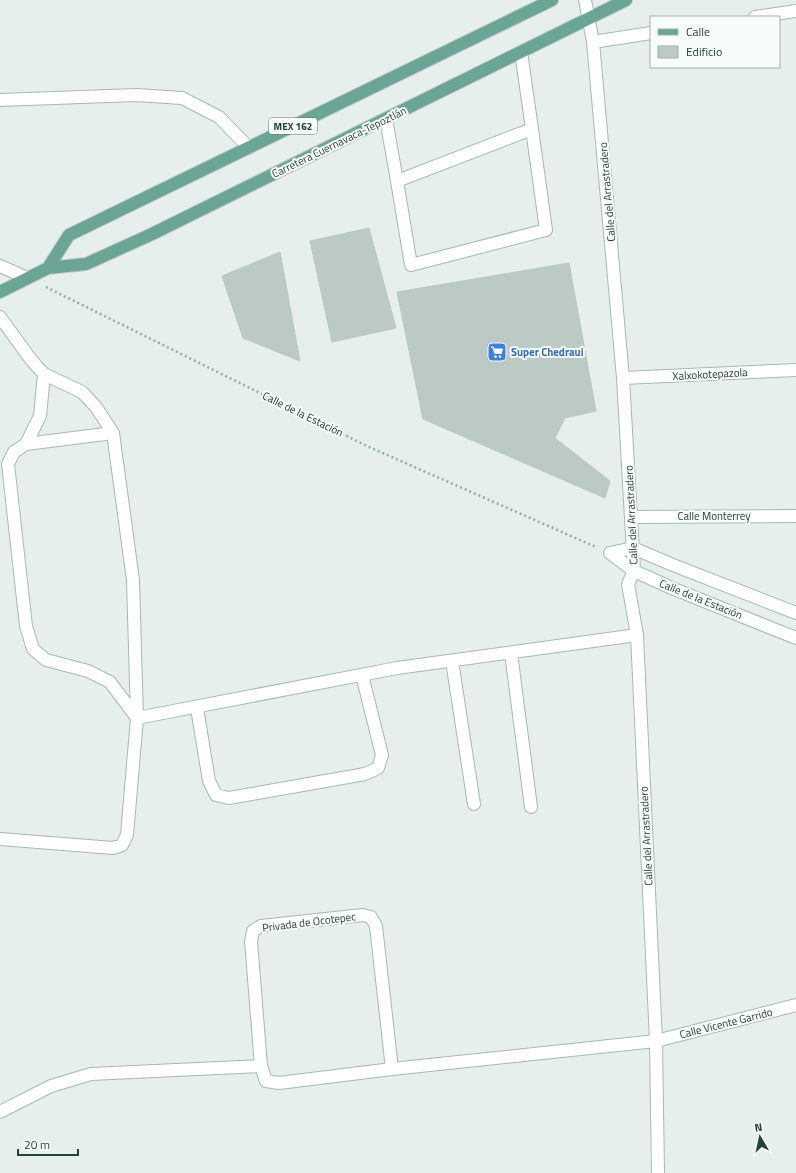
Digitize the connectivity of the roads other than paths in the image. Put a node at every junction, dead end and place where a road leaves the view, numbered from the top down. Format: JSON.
{"nodes":[{"id":1,"x":552,"y":0,"type":"edge"},
{"id":2,"x":585,"y":0,"type":"edge"},
{"id":3,"x":626,"y":0,"type":"edge"},
{"id":4,"x":796,"y":11,"type":"edge"},
{"id":5,"x":762,"y":16,"type":"edge"},
{"id":6,"x":588,"y":19,"type":"junction"},
{"id":7,"x":650,"y":33,"type":"edge"},
{"id":8,"x":593,"y":42,"type":"junction"},
{"id":9,"x":521,"y":52,"type":"junction"},
{"id":10,"x":0,"y":100,"type":"edge"},
{"id":11,"x":386,"y":119,"type":"junction"},
{"id":12,"x":532,"y":129,"type":"junction"},
{"id":13,"x":249,"y":148,"type":"junction"},
{"id":14,"x":397,"y":181,"type":"junction"},
{"id":15,"x":0,"y":266,"type":"edge"},
{"id":16,"x":48,"y":268,"type":"junction"},
{"id":17,"x":27,"y":278,"type":"junction"},
{"id":18,"x":0,"y":292,"type":"edge"},
{"id":19,"x":0,"y":317,"type":"edge"},
{"id":20,"x":796,"y":370,"type":"edge"},
{"id":21,"x":44,"y":374,"type":"junction"},
{"id":22,"x":623,"y":378,"type":"junction"},
{"id":23,"x":113,"y":432,"type":"junction"},
{"id":24,"x":26,"y":444,"type":"junction"},
{"id":25,"x":796,"y":516,"type":"edge"},
{"id":26,"x":632,"y":517,"type":"junction"},
{"id":27,"x":633,"y":548,"type":"junction"},
{"id":28,"x":634,"y":571,"type":"junction"},
{"id":29,"x":796,"y":613,"type":"edge"},
{"id":30,"x":637,"y":636,"type":"junction"},
{"id":31,"x":796,"y":638,"type":"edge"},
{"id":32,"x":511,"y":653,"type":"junction"},
{"id":33,"x":452,"y":661,"type":"junction"},
{"id":34,"x":362,"y":675,"type":"junction"},
{"id":35,"x":197,"y":708,"type":"junction"},
{"id":36,"x":137,"y":718,"type":"junction"},
{"id":37,"x":474,"y":804,"type":"dead end"},
{"id":38,"x":531,"y":807,"type":"dead end"},
{"id":39,"x":0,"y":839,"type":"edge"},
{"id":40,"x":796,"y":1005,"type":"edge"},
{"id":41,"x":656,"y":1041,"type":"junction"},
{"id":42,"x":261,"y":1066,"type":"junction"},
{"id":43,"x":392,"y":1068,"type":"junction"},
{"id":44,"x":0,"y":1112,"type":"edge"},
{"id":45,"x":658,"y":1173,"type":"edge"}],
"edges":[{"from":1,"to":13,"type":"main road","number":"MEX 162"},
{"from":2,"to":6,"type":"street","name":"Calle del Arrastradero"},
{"from":3,"to":6,"type":"main road","name":"Carretera Cuernavaca-Tepoztlán"},
{"from":4,"to":5,"type":"street"},
{"from":6,"to":8,"type":"street","name":"Calle del Arrastradero"},
{"from":6,"to":9,"type":"main road","name":"Carretera Cuernavaca-Tepoztlán"},
{"from":7,"to":8,"type":"street"},
{"from":8,"to":22,"type":"street","name":"Calle del Arrastradero"},
{"from":9,"to":11,"type":"main road","name":"Carretera Cuernavaca-Tepoztlán"},
{"from":9,"to":12,"type":"street"},
{"from":10,"to":13,"type":"street"},
{"from":11,"to":14,"type":"street"},
{"from":11,"to":16,"type":"main road","name":"Carretera Cuernavaca-Tepoztlán"},
{"from":12,"to":14,"type":"street"},
{"from":12,"to":14,"type":"street"},
{"from":13,"to":16,"type":"main road","number":"MEX 162"},
{"from":15,"to":17,"type":"street"},
{"from":16,"to":17,"type":"main road","name":"Carretera Cuernavaca-Tepoztlán"},
{"from":17,"to":18,"type":"main road","name":"Carretera Cuernavaca-Tepoztlán"},
{"from":19,"to":21,"type":"street"},
{"from":20,"to":22,"type":"street","name":"Xalxokotepazola"},
{"from":21,"to":23,"type":"street"},
{"from":21,"to":24,"type":"street"},
{"from":22,"to":26,"type":"street","name":"Calle del Arrastradero"},
{"from":23,"to":24,"type":"street"},
{"from":23,"to":36,"type":"street"},
{"from":24,"to":36,"type":"street"},
{"from":25,"to":26,"type":"street","name":"Calle Monterrey"},
{"from":26,"to":27,"type":"street","name":"Calle del Arrastradero"},
{"from":27,"to":28,"type":"street","name":"Calle del Arrastradero"},
{"from":27,"to":28,"type":"street","name":"Calle de la Estación"},
{"from":27,"to":29,"type":"street","name":"Calle de la Estación"},
{"from":28,"to":30,"type":"street","name":"Calle del Arrastradero"},
{"from":28,"to":31,"type":"street","name":"Calle de la Estación"},
{"from":30,"to":32,"type":"street"},
{"from":30,"to":41,"type":"street","name":"Calle del Arrastradero"},
{"from":32,"to":33,"type":"street"},
{"from":32,"to":38,"type":"street"},
{"from":33,"to":34,"type":"street"},
{"from":33,"to":37,"type":"street"},
{"from":34,"to":35,"type":"street"},
{"from":34,"to":35,"type":"street"},
{"from":35,"to":36,"type":"street"},
{"from":36,"to":39,"type":"street"},
{"from":40,"to":41,"type":"street","name":"Calle Vicente Garrido"},
{"from":41,"to":43,"type":"street","name":"Privada de Ocotepec"},
{"from":41,"to":45,"type":"street","name":"Calle del Arrastradero"},
{"from":42,"to":43,"type":"street","name":"Privada de Ocotepec"},
{"from":42,"to":43,"type":"street","name":"Privada de Ocotepec"},
{"from":42,"to":44,"type":"street"}]}
